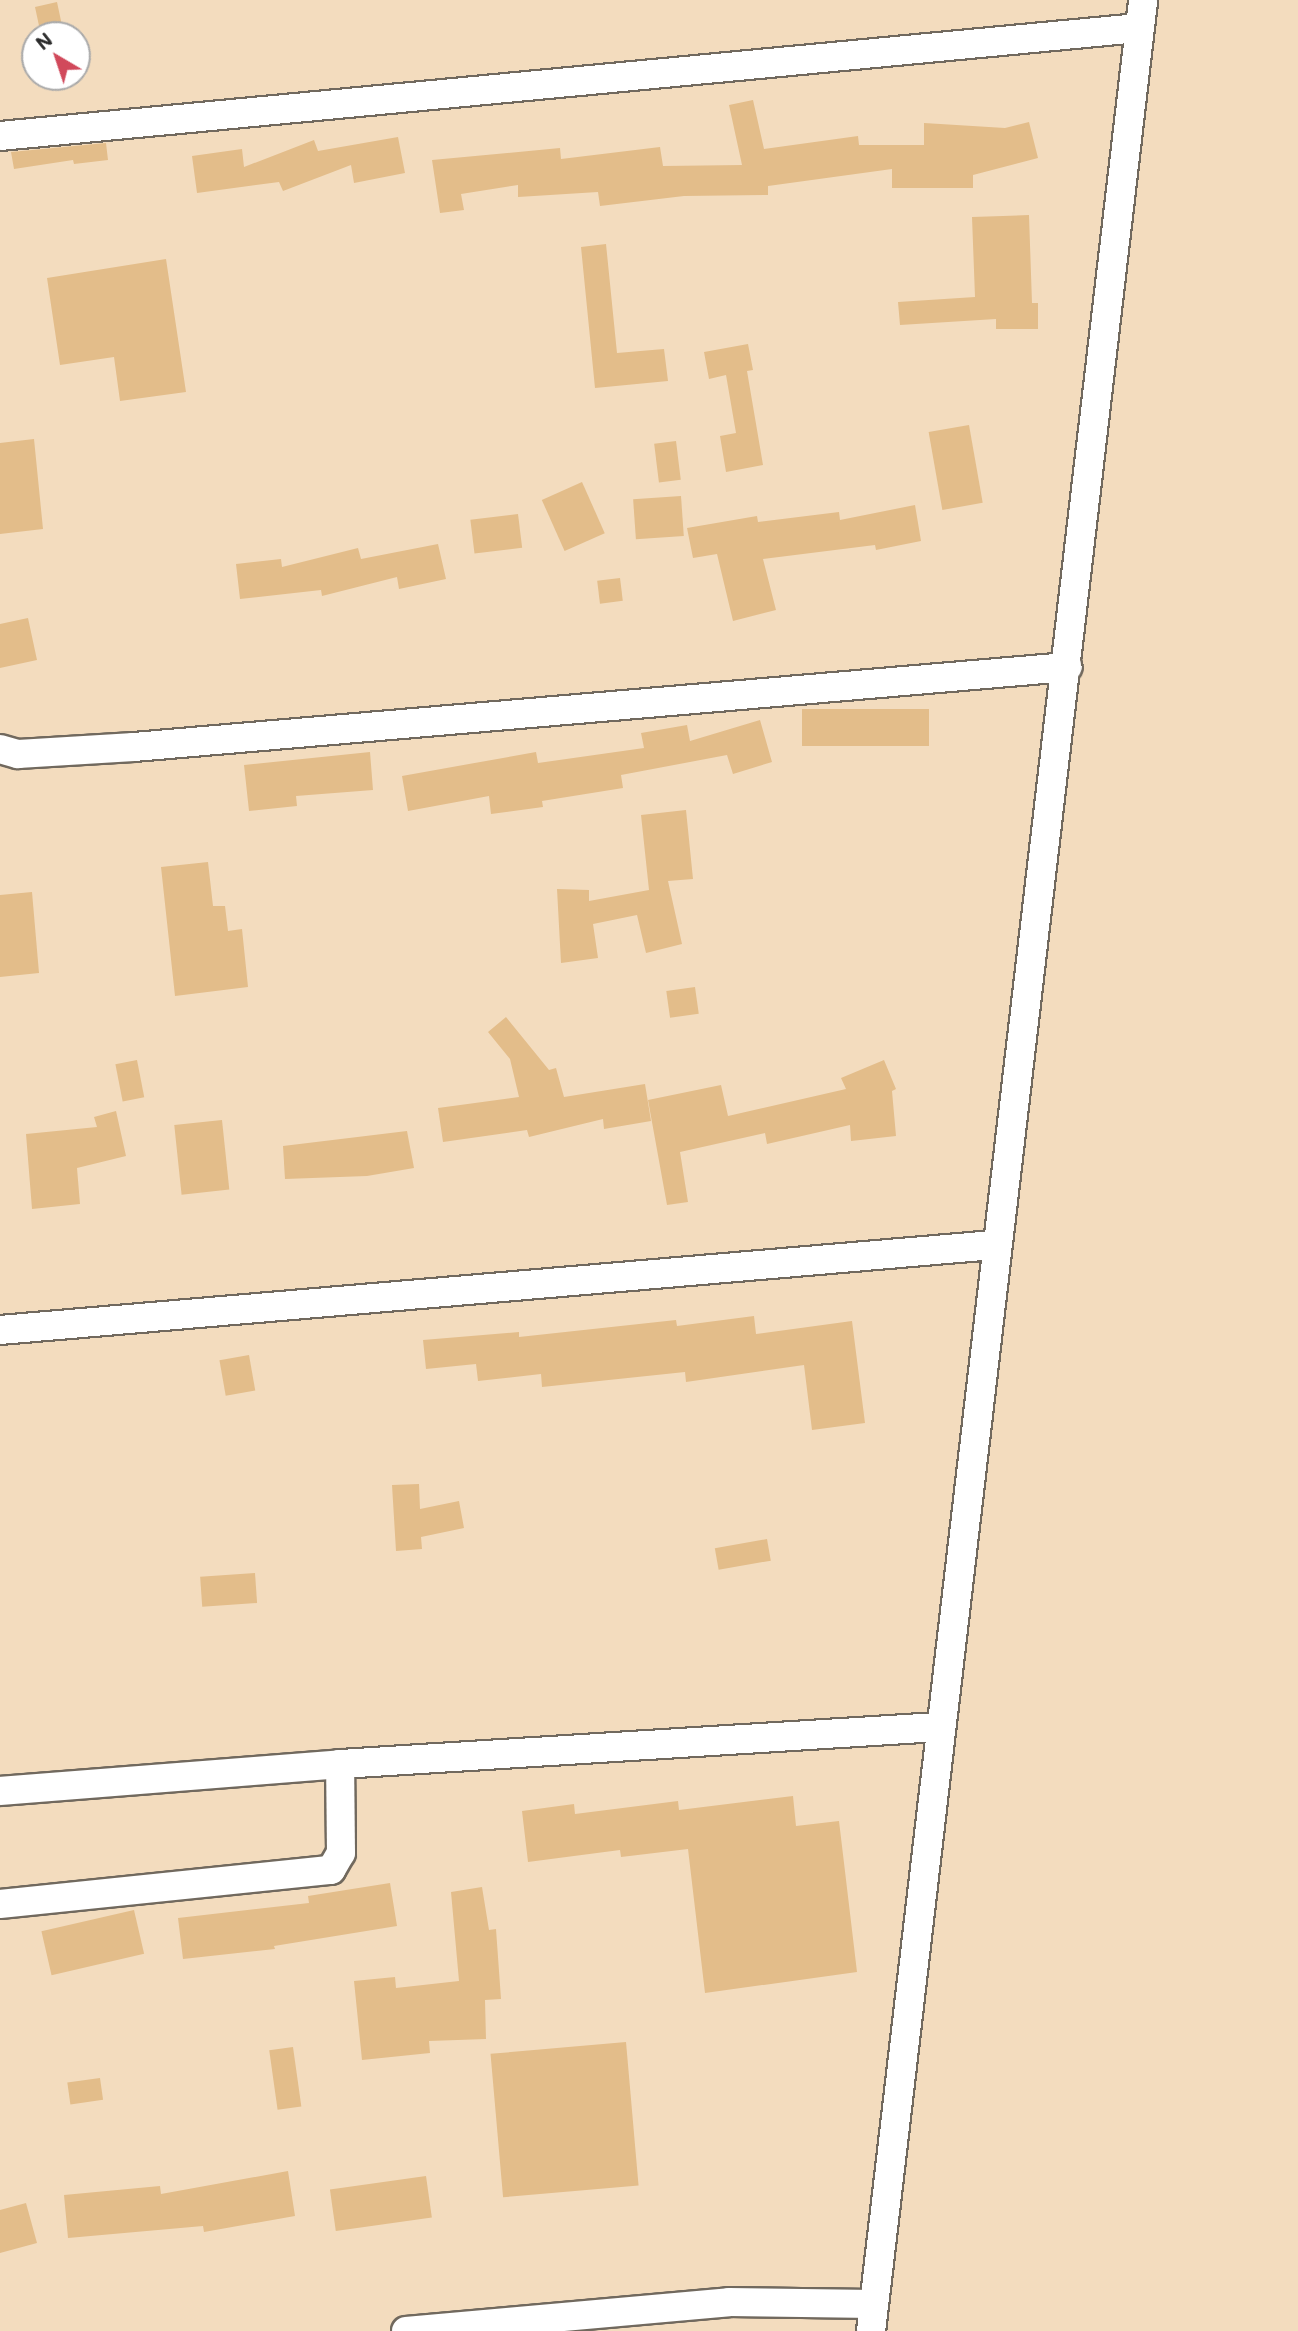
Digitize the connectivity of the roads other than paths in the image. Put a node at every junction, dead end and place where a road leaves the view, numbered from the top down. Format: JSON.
{"nodes":[{"id":1,"x":1143,"y":0,"type":"edge"},
{"id":2,"x":1139,"y":28,"type":"junction"},
{"id":3,"x":0,"y":136,"type":"edge"},
{"id":4,"x":1068,"y":667,"type":"junction"},
{"id":5,"x":0,"y":750,"type":"edge"},
{"id":6,"x":994,"y":1245,"type":"junction"},
{"id":7,"x":0,"y":1330,"type":"edge"},
{"id":8,"x":938,"y":1727,"type":"junction"},
{"id":9,"x":340,"y":1764,"type":"junction"},
{"id":10,"x":0,"y":1791,"type":"edge"},
{"id":11,"x":0,"y":1904,"type":"edge"},
{"id":12,"x":872,"y":2318,"type":"edge"},
{"id":13,"x":476,"y":2328,"type":"edge"},
{"id":14,"x":406,"y":2331,"type":"edge"}],
"edges":[{"from":1,"to":2,"type":"street"},
{"from":2,"to":3,"type":"street"},
{"from":2,"to":4,"type":"street"},
{"from":4,"to":5,"type":"street"},
{"from":4,"to":6,"type":"street"},
{"from":6,"to":7,"type":"street"},
{"from":6,"to":8,"type":"street"},
{"from":8,"to":9,"type":"street"},
{"from":8,"to":12,"type":"street"},
{"from":9,"to":10,"type":"street"},
{"from":9,"to":11,"type":"street"},
{"from":12,"to":13,"type":"street"},
{"from":13,"to":14,"type":"street"}]}
